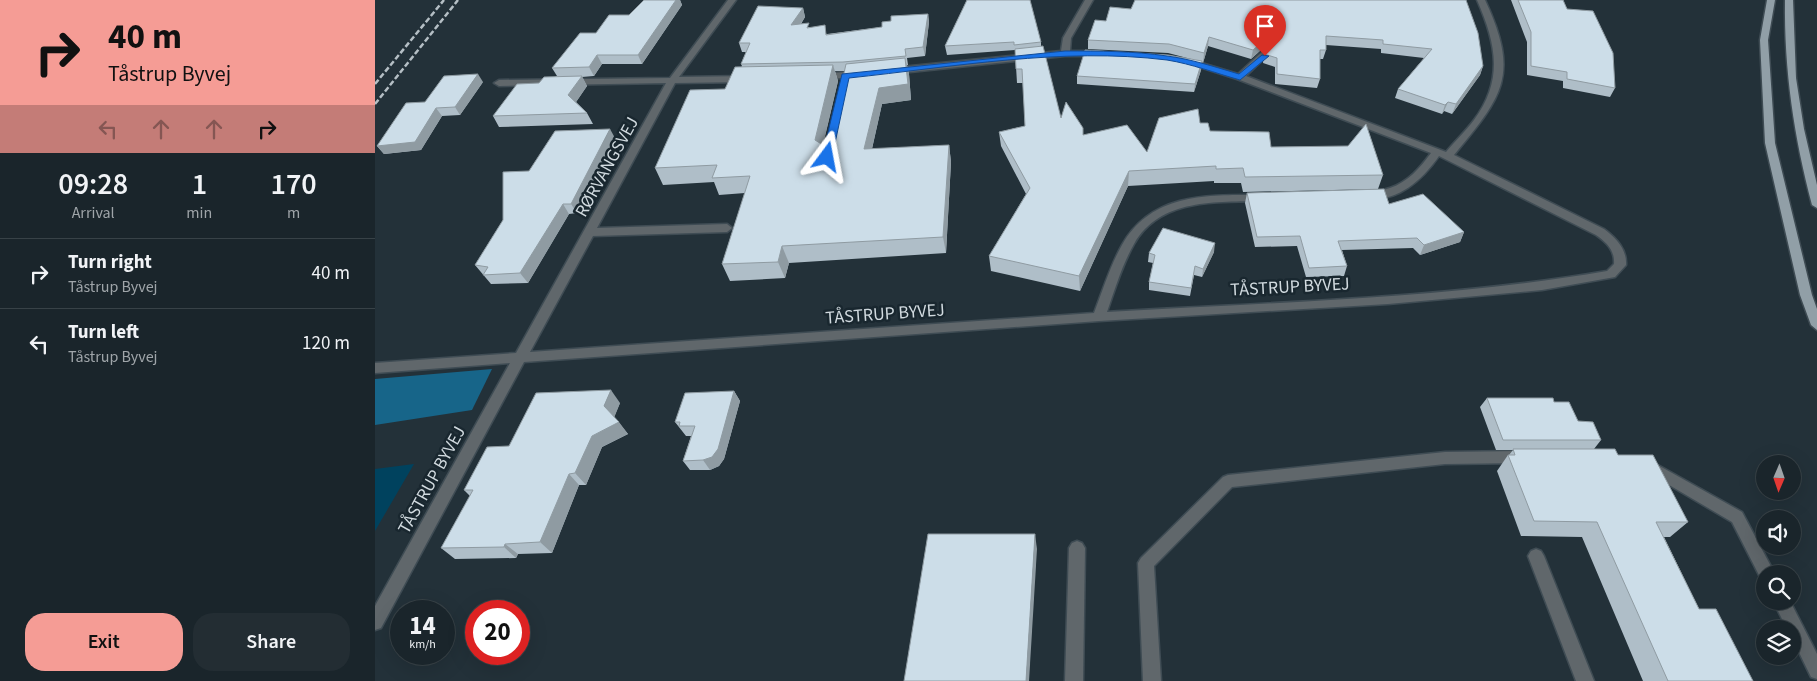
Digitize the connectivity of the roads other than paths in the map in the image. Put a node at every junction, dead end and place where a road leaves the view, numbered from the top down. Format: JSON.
{"nodes":[{"id":1,"x":732,"y":0,"type":"edge"},
{"id":2,"x":1089,"y":0,"type":"edge"},
{"id":3,"x":1481,"y":0,"type":"edge"},
{"id":4,"x":1771,"y":0,"type":"edge"},
{"id":5,"x":1789,"y":0,"type":"edge"},
{"id":6,"x":1264,"y":28,"type":"edge"},
{"id":7,"x":1065,"y":53,"type":"junction"},
{"id":8,"x":1111,"y":54,"type":"edge"},
{"id":9,"x":1175,"y":59,"type":"edge"},
{"id":10,"x":807,"y":77,"type":"edge"},
{"id":11,"x":1240,"y":77,"type":"junction"},
{"id":12,"x":759,"y":79,"type":"edge"},
{"id":13,"x":672,"y":81,"type":"junction"},
{"id":14,"x":499,"y":84,"type":"dead end"},
{"id":15,"x":1437,"y":152,"type":"junction"},
{"id":16,"x":1448,"y":156,"type":"junction"},
{"id":17,"x":1357,"y":196,"type":"edge"},
{"id":18,"x":1279,"y":197,"type":"edge"},
{"id":19,"x":1817,"y":204,"type":"edge"},
{"id":20,"x":727,"y":228,"type":"dead end"},
{"id":21,"x":591,"y":232,"type":"junction"},
{"id":22,"x":1099,"y":318,"type":"junction"},
{"id":23,"x":1817,"y":325,"type":"edge"},
{"id":24,"x":523,"y":357,"type":"junction"},
{"id":25,"x":375,"y":368,"type":"edge"},
{"id":26,"x":1633,"y":456,"type":"edge"},
{"id":27,"x":1534,"y":457,"type":"edge"},
{"id":28,"x":1077,"y":548,"type":"dead end"},
{"id":29,"x":1536,"y":556,"type":"dead end"},
{"id":30,"x":1762,"y":565,"type":"edge"},
{"id":31,"x":1786,"y":610,"type":"edge"},
{"id":32,"x":375,"y":622,"type":"edge"},
{"id":33,"x":1817,"y":671,"type":"edge"},
{"id":34,"x":1074,"y":681,"type":"edge"},
{"id":35,"x":1152,"y":681,"type":"edge"},
{"id":36,"x":1585,"y":681,"type":"edge"}],
"edges":[{"from":1,"to":13,"type":"street","name":"RØRVANGSVEJ"},
{"from":2,"to":7,"type":"street"},
{"from":3,"to":16,"type":"street"},
{"from":4,"to":23,"type":"main road"},
{"from":5,"to":19,"type":"main road"},
{"from":6,"to":11,"type":"street"},
{"from":7,"to":8,"type":"street"},
{"from":7,"to":10,"type":"street"},
{"from":9,"to":11,"type":"street","name":"TÅSTRUP BYVEJ"},
{"from":11,"to":15,"type":"street","name":"TÅSTRUP BYVEJ"},
{"from":12,"to":13,"type":"street"},
{"from":13,"to":14,"type":"street"},
{"from":13,"to":21,"type":"street","name":"RØRVANGSVEJ"},
{"from":15,"to":16,"type":"street","name":"TÅSTRUP BYVEJ"},
{"from":15,"to":17,"type":"street"},
{"from":16,"to":22,"type":"street","name":"TÅSTRUP BYVEJ"},
{"from":18,"to":22,"type":"street"},
{"from":20,"to":21,"type":"street"},
{"from":21,"to":24,"type":"street","name":"RØRVANGSVEJ"},
{"from":22,"to":24,"type":"street","name":"TÅSTRUP BYVEJ"},
{"from":24,"to":25,"type":"street","name":"TÅSTRUP BYVEJ"},
{"from":24,"to":32,"type":"street","name":"TÅSTRUP BYVEJ"},
{"from":26,"to":30,"type":"street"},
{"from":27,"to":35,"type":"street"},
{"from":28,"to":34,"type":"street"},
{"from":29,"to":36,"type":"street"},
{"from":31,"to":33,"type":"street"}]}
